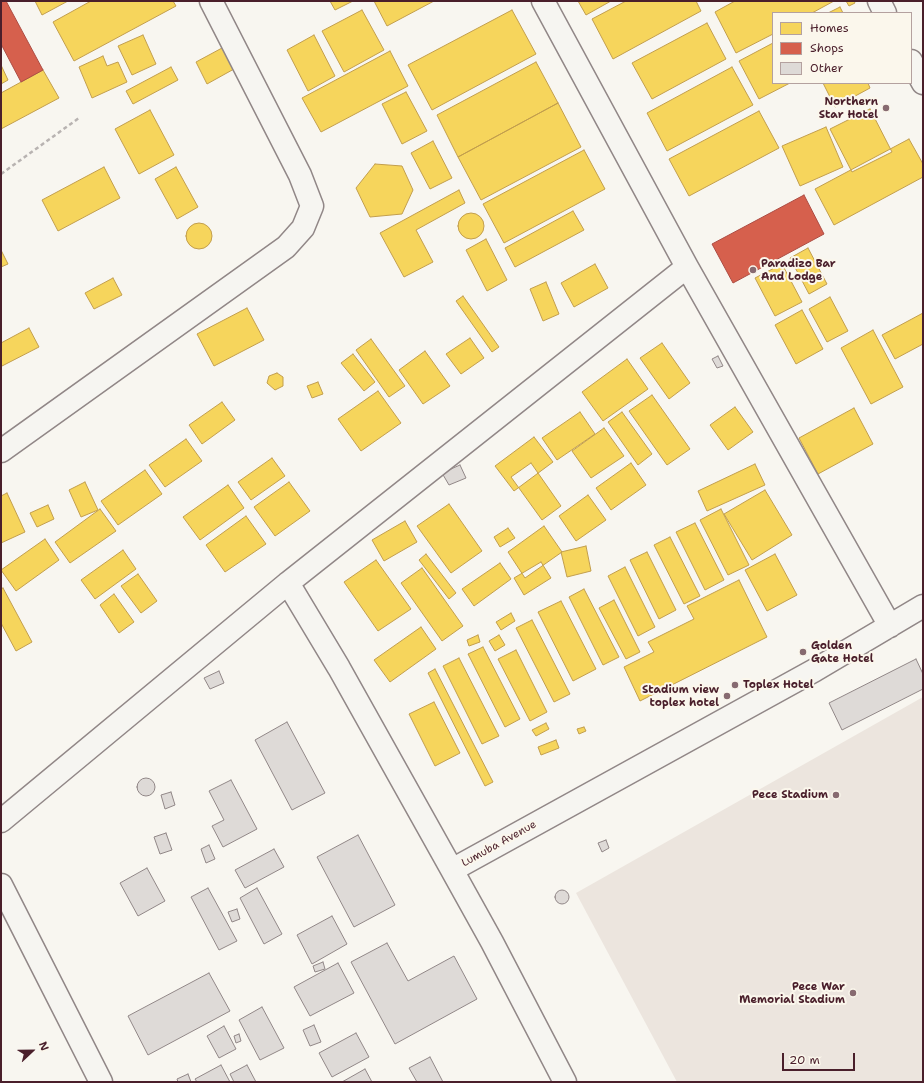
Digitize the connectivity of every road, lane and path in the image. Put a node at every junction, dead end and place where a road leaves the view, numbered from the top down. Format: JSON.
{"nodes":[{"id":1,"x":211,"y":1,"type":"edge"},
{"id":2,"x":543,"y":1,"type":"edge"},
{"id":3,"x":879,"y":1,"type":"edge"},
{"id":4,"x":884,"y":12,"type":"edge"},
{"id":5,"x":912,"y":63,"type":"edge"},
{"id":6,"x":923,"y":83,"type":"edge"},
{"id":7,"x":79,"y":118,"type":"dead end"},
{"id":8,"x":1,"y":174,"type":"edge"},
{"id":9,"x":687,"y":267,"type":"junction"},
{"id":10,"x":1,"y":451,"type":"edge"},
{"id":11,"x":288,"y":583,"type":"junction"},
{"id":12,"x":923,"y":606,"type":"edge"},
{"id":13,"x":890,"y":626,"type":"junction"},
{"id":14,"x":1,"y":821,"type":"edge"},
{"id":15,"x":452,"y":870,"type":"junction"},
{"id":16,"x":1,"y":885,"type":"edge"},
{"id":17,"x":101,"y":1082,"type":"edge"},
{"id":18,"x":565,"y":1082,"type":"edge"}],
"edges":[{"from":1,"to":10,"type":"street"},
{"from":2,"to":9,"type":"street"},
{"from":3,"to":4,"type":"street"},
{"from":5,"to":6,"type":"street"},
{"from":7,"to":8,"type":"path"},
{"from":9,"to":11,"type":"street"},
{"from":9,"to":13,"type":"street"},
{"from":11,"to":14,"type":"street"},
{"from":11,"to":15,"type":"street","name":"Lumuba Avenue"},
{"from":12,"to":13,"type":"street","name":"Lumuba Avenue"},
{"from":13,"to":15,"type":"street","name":"Lumuba Avenue"},
{"from":15,"to":18,"type":"street"},
{"from":16,"to":17,"type":"street"}]}
